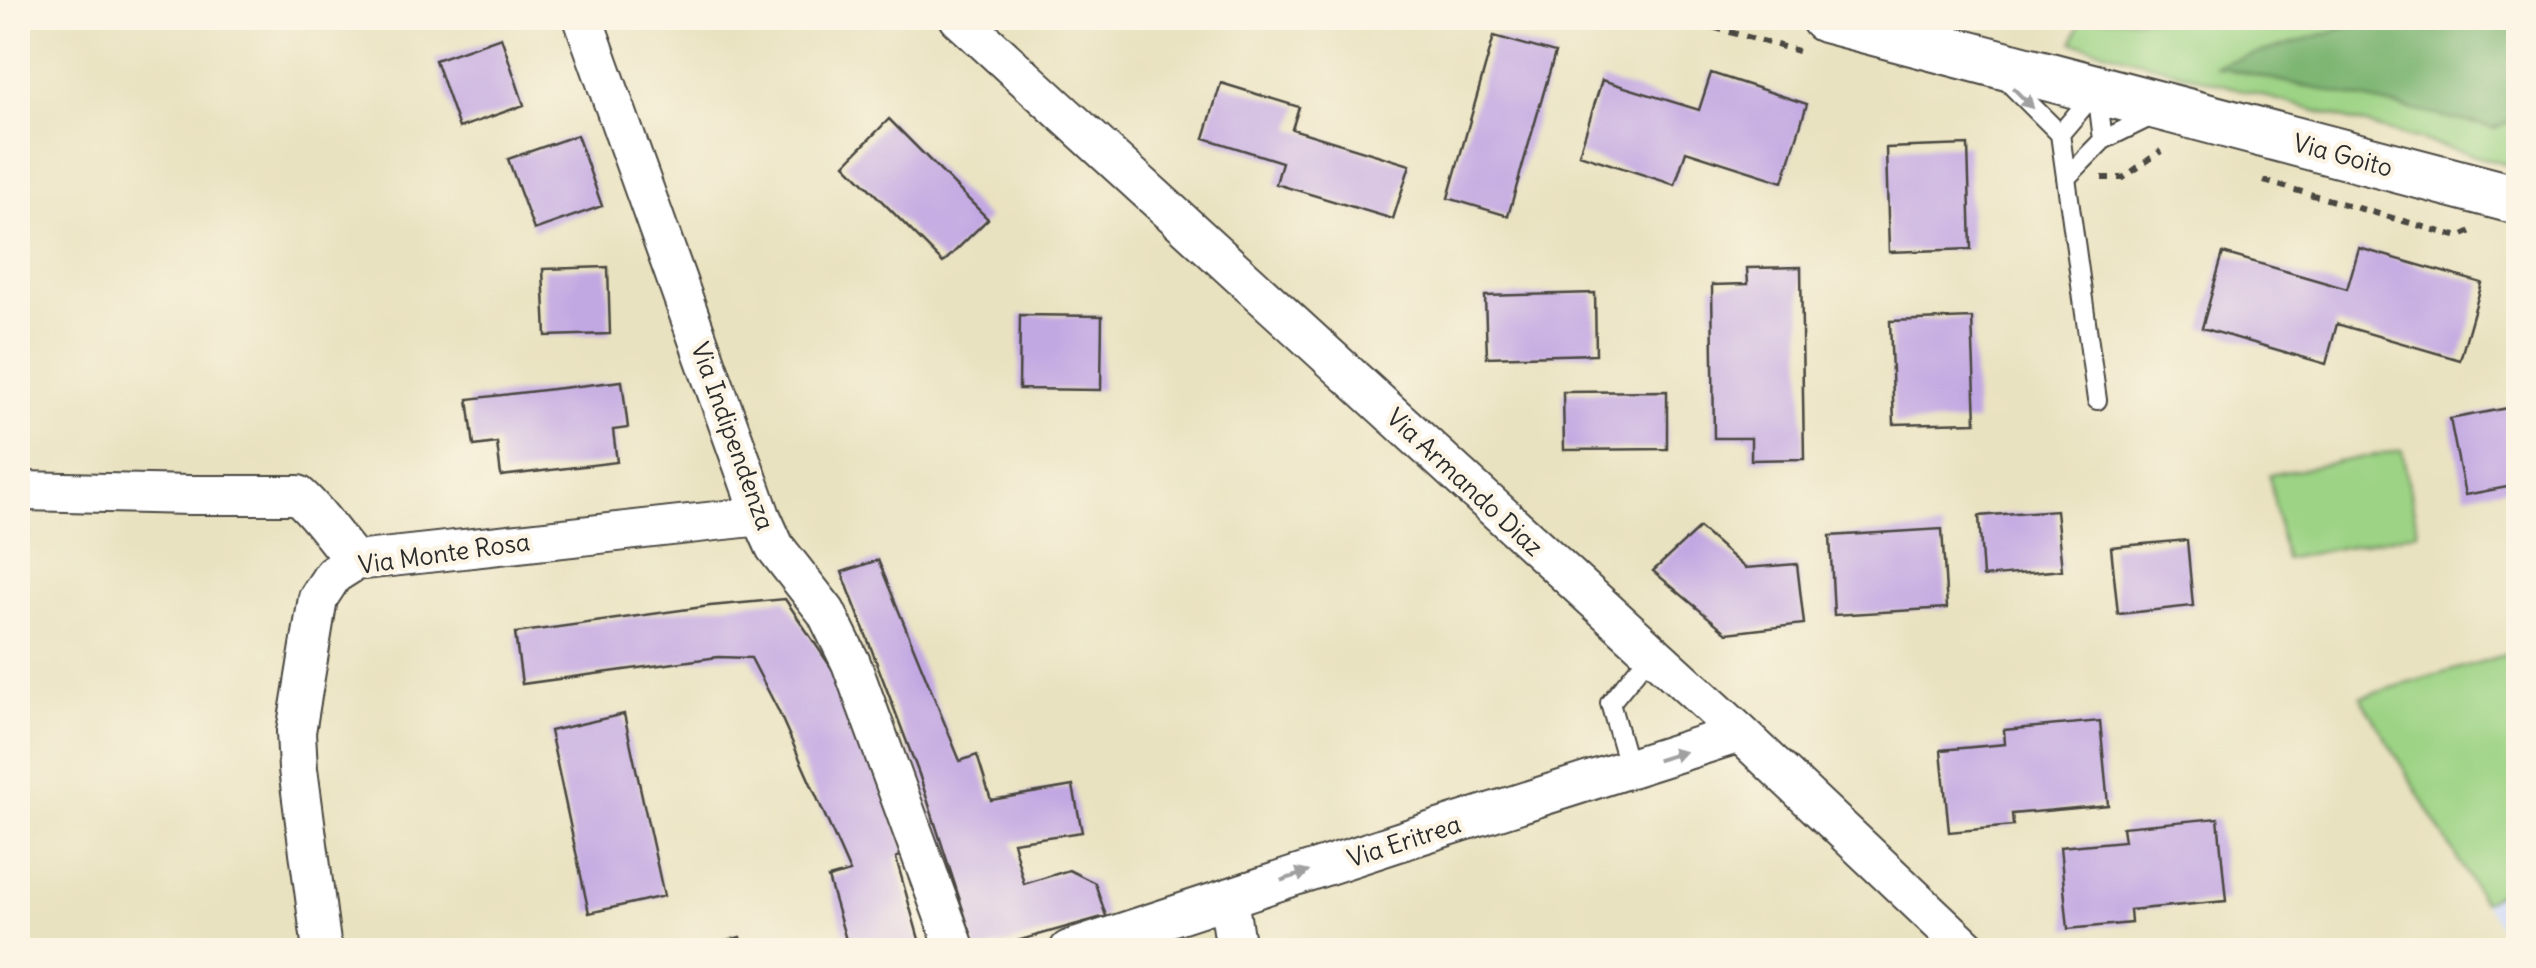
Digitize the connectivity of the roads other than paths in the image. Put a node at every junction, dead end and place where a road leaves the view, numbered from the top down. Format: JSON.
{"nodes":[{"id":1,"x":584,"y":18,"type":"edge"},
{"id":2,"x":959,"y":18,"type":"edge"},
{"id":3,"x":1824,"y":18,"type":"edge"},
{"id":4,"x":1986,"y":61,"type":"junction"},
{"id":5,"x":2097,"y":90,"type":"junction"},
{"id":6,"x":2167,"y":109,"type":"junction"},
{"id":7,"x":2060,"y":134,"type":"junction"},
{"id":8,"x":2104,"y":140,"type":"junction"},
{"id":9,"x":2066,"y":178,"type":"junction"},
{"id":10,"x":2518,"y":200,"type":"edge"},
{"id":11,"x":2097,"y":400,"type":"dead end"},
{"id":12,"x":23,"y":490,"type":"dead end"},
{"id":13,"x":760,"y":516,"type":"junction"},
{"id":14,"x":355,"y":560,"type":"junction"},
{"id":15,"x":1651,"y":653,"type":"junction"},
{"id":16,"x":1740,"y":733,"type":"junction"},
{"id":17,"x":1629,"y":769,"type":"junction"},
{"id":18,"x":1228,"y":898,"type":"junction"},
{"id":19,"x":322,"y":950,"type":"edge"},
{"id":20,"x":956,"y":950,"type":"edge"},
{"id":21,"x":1069,"y":950,"type":"edge"},
{"id":22,"x":1236,"y":950,"type":"edge"},
{"id":23,"x":1969,"y":950,"type":"edge"}],
"edges":[{"from":1,"to":13,"type":"street","name":"Via Indipendenza"},
{"from":2,"to":15,"type":"street","name":"Via Armando Diaz"},
{"from":3,"to":4,"type":"street","name":"Via Goito"},
{"from":4,"to":5,"type":"street","name":"Via Goito"},
{"from":4,"to":7,"type":"lane","name":"Via Goito","one_way":true},
{"from":5,"to":6,"type":"street","name":"Via Goito"},
{"from":5,"to":7,"type":"lane"},
{"from":5,"to":8,"type":"lane"},
{"from":6,"to":8,"type":"lane"},
{"from":6,"to":10,"type":"street","name":"Via Goito"},
{"from":7,"to":9,"type":"lane"},
{"from":8,"to":9,"type":"lane"},
{"from":9,"to":11,"type":"lane"},
{"from":12,"to":14,"type":"street"},
{"from":13,"to":14,"type":"street","name":"Via Monte Rosa"},
{"from":13,"to":20,"type":"street","name":"Via Indipendenza"},
{"from":14,"to":19,"type":"street","name":"Via Monte Rosa"},
{"from":15,"to":16,"type":"street","name":"Via Armando Diaz"},
{"from":15,"to":17,"type":"lane"},
{"from":17,"to":16,"type":"street","name":"Via Eritrea","one_way":true},
{"from":16,"to":23,"type":"street","name":"Via Armando Diaz"},
{"from":18,"to":17,"type":"street","name":"Via Eritrea","one_way":true},
{"from":18,"to":21,"type":"street","name":"Via Eritrea"},
{"from":18,"to":22,"type":"street"}]}
